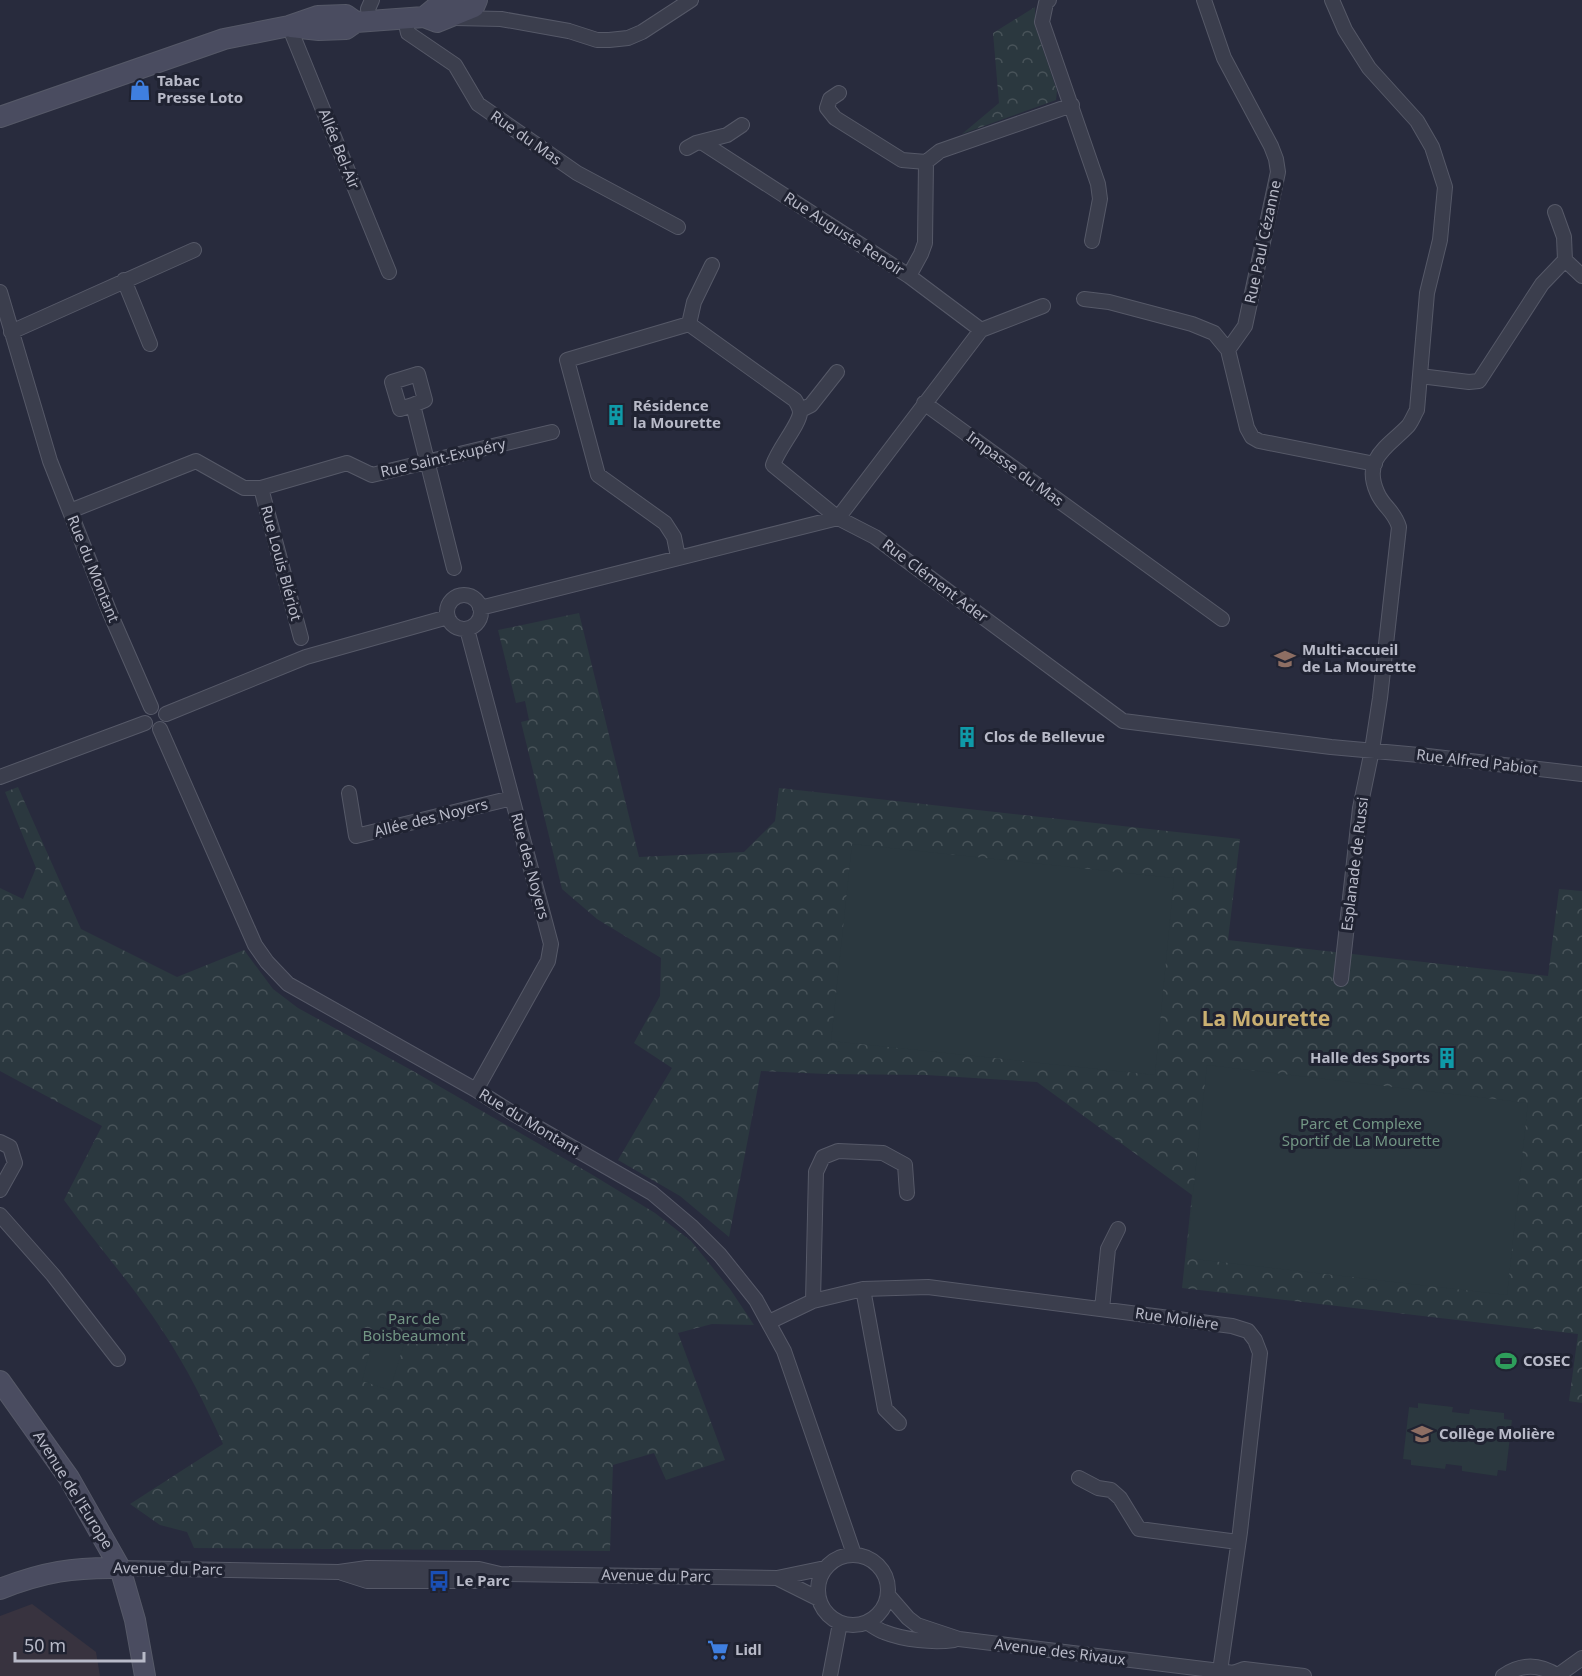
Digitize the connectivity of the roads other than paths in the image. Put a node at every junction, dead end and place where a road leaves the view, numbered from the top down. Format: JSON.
{"nodes":[{"id":1,"x":372,"y":0,"type":"edge"},
{"id":2,"x":477,"y":0,"type":"edge"},
{"id":3,"x":482,"y":0,"type":"edge"},
{"id":4,"x":691,"y":0,"type":"edge"},
{"id":5,"x":1049,"y":0,"type":"edge"},
{"id":6,"x":1204,"y":0,"type":"edge"},
{"id":7,"x":1332,"y":0,"type":"edge"},
{"id":8,"x":452,"y":9,"type":"edge"},
{"id":9,"x":414,"y":18,"type":"junction"},
{"id":10,"x":501,"y":19,"type":"junction"},
{"id":11,"x":363,"y":22,"type":"junction"},
{"id":12,"x":289,"y":26,"type":"junction"},
{"id":13,"x":839,"y":93,"type":"dead end"},
{"id":14,"x":1072,"y":105,"type":"junction"},
{"id":15,"x":0,"y":117,"type":"edge"},
{"id":16,"x":742,"y":125,"type":"dead end"},
{"id":17,"x":703,"y":143,"type":"junction"},
{"id":18,"x":687,"y":148,"type":"dead end"},
{"id":19,"x":926,"y":162,"type":"junction"},
{"id":20,"x":1555,"y":212,"type":"dead end"},
{"id":21,"x":678,"y":227,"type":"dead end"},
{"id":22,"x":1092,"y":241,"type":"dead end"},
{"id":23,"x":194,"y":250,"type":"dead end"},
{"id":24,"x":1565,"y":260,"type":"junction"},
{"id":25,"x":712,"y":266,"type":"dead end"},
{"id":26,"x":389,"y":272,"type":"dead end"},
{"id":27,"x":909,"y":276,"type":"junction"},
{"id":28,"x":1582,"y":276,"type":"edge"},
{"id":29,"x":124,"y":280,"type":"junction"},
{"id":30,"x":0,"y":292,"type":"edge"},
{"id":31,"x":1084,"y":299,"type":"dead end"},
{"id":32,"x":1043,"y":306,"type":"dead end"},
{"id":33,"x":689,"y":324,"type":"junction"},
{"id":34,"x":981,"y":330,"type":"junction"},
{"id":35,"x":11,"y":332,"type":"junction"},
{"id":36,"x":150,"y":344,"type":"dead end"},
{"id":37,"x":1228,"y":350,"type":"junction"},
{"id":38,"x":837,"y":372,"type":"dead end"},
{"id":39,"x":1420,"y":376,"type":"junction"},
{"id":40,"x":404,"y":377,"type":"dead end"},
{"id":41,"x":924,"y":403,"type":"junction"},
{"id":42,"x":801,"y":410,"type":"junction"},
{"id":43,"x":552,"y":432,"type":"dead end"},
{"id":44,"x":427,"y":462,"type":"junction"},
{"id":45,"x":1375,"y":464,"type":"junction"},
{"id":46,"x":261,"y":488,"type":"junction"},
{"id":47,"x":70,"y":511,"type":"junction"},
{"id":48,"x":838,"y":518,"type":"junction"},
{"id":49,"x":678,"y":557,"type":"junction"},
{"id":50,"x":454,"y":568,"type":"dead end"},
{"id":51,"x":480,"y":608,"type":"junction"},
{"id":52,"x":448,"y":617,"type":"junction"},
{"id":53,"x":1222,"y":619,"type":"dead end"},
{"id":54,"x":467,"y":629,"type":"junction"},
{"id":55,"x":301,"y":638,"type":"dead end"},
{"id":56,"x":151,"y":706,"type":"junction"},
{"id":57,"x":166,"y":714,"type":"junction"},
{"id":58,"x":145,"y":723,"type":"junction"},
{"id":59,"x":160,"y":729,"type":"junction"},
{"id":60,"x":1372,"y":750,"type":"junction"},
{"id":61,"x":1582,"y":774,"type":"edge"},
{"id":62,"x":0,"y":777,"type":"edge"},
{"id":63,"x":349,"y":793,"type":"dead end"},
{"id":64,"x":512,"y":798,"type":"junction"},
{"id":65,"x":1341,"y":979,"type":"dead end"},
{"id":66,"x":476,"y":1090,"type":"junction"},
{"id":67,"x":0,"y":1142,"type":"edge"},
{"id":68,"x":0,"y":1190,"type":"edge"},
{"id":69,"x":908,"y":1193,"type":"dead end"},
{"id":70,"x":0,"y":1215,"type":"edge"},
{"id":71,"x":1118,"y":1229,"type":"dead end"},
{"id":72,"x":863,"y":1289,"type":"junction"},
{"id":73,"x":813,"y":1301,"type":"junction"},
{"id":74,"x":1102,"y":1309,"type":"junction"},
{"id":75,"x":769,"y":1322,"type":"junction"},
{"id":76,"x":118,"y":1359,"type":"dead end"},
{"id":77,"x":0,"y":1381,"type":"edge"},
{"id":78,"x":898,"y":1423,"type":"dead end"},
{"id":79,"x":1079,"y":1478,"type":"dead end"},
{"id":80,"x":1238,"y":1542,"type":"junction"},
{"id":81,"x":854,"y":1554,"type":"junction"},
{"id":82,"x":120,"y":1568,"type":"junction"},
{"id":83,"x":825,"y":1568,"type":"junction"},
{"id":84,"x":777,"y":1578,"type":"junction"},
{"id":85,"x":0,"y":1588,"type":"edge"},
{"id":86,"x":888,"y":1595,"type":"junction"},
{"id":87,"x":819,"y":1599,"type":"junction"},
{"id":88,"x":840,"y":1623,"type":"junction"},
{"id":89,"x":868,"y":1623,"type":"junction"},
{"id":90,"x":959,"y":1640,"type":"junction"},
{"id":91,"x":1582,"y":1658,"type":"edge"},
{"id":92,"x":1230,"y":1673,"type":"edge"},
{"id":93,"x":145,"y":1676,"type":"edge"},
{"id":94,"x":830,"y":1676,"type":"edge"},
{"id":95,"x":1304,"y":1676,"type":"edge"},
{"id":96,"x":1503,"y":1676,"type":"edge"},
{"id":97,"x":1558,"y":1676,"type":"edge"}],
"edges":[{"from":1,"to":11,"type":"street"},
{"from":2,"to":8,"type":"main road"},
{"from":3,"to":10,"type":"street"},
{"from":4,"to":10,"type":"street"},
{"from":5,"to":14,"type":"street"},
{"from":6,"to":37,"type":"street","name":"Rue Paul Cézanne"},
{"from":7,"to":39,"type":"street"},
{"from":8,"to":9,"type":"main road"},
{"from":8,"to":10,"type":"street"},
{"from":9,"to":11,"type":"main road"},
{"from":9,"to":21,"type":"street","name":"Rue du Mas"},
{"from":11,"to":12,"type":"main road"},
{"from":12,"to":15,"type":"main road"},
{"from":12,"to":26,"type":"street","name":"Allée Bel-Air"},
{"from":13,"to":19,"type":"street"},
{"from":14,"to":19,"type":"street"},
{"from":14,"to":22,"type":"street"},
{"from":16,"to":17,"type":"street"},
{"from":17,"to":18,"type":"street"},
{"from":17,"to":27,"type":"street","name":"Rue Auguste Renoir"},
{"from":19,"to":27,"type":"street"},
{"from":20,"to":24,"type":"street"},
{"from":23,"to":29,"type":"street"},
{"from":24,"to":28,"type":"street"},
{"from":24,"to":39,"type":"street"},
{"from":25,"to":33,"type":"street"},
{"from":27,"to":34,"type":"street","name":"Rue Auguste Renoir"},
{"from":29,"to":35,"type":"street"},
{"from":29,"to":36,"type":"street"},
{"from":30,"to":35,"type":"street","name":"Rue du Montant"},
{"from":31,"to":37,"type":"street"},
{"from":32,"to":34,"type":"street"},
{"from":33,"to":42,"type":"street"},
{"from":33,"to":49,"type":"street"},
{"from":34,"to":41,"type":"street"},
{"from":35,"to":47,"type":"street","name":"Rue du Montant"},
{"from":37,"to":45,"type":"street"},
{"from":38,"to":42,"type":"street"},
{"from":39,"to":45,"type":"street"},
{"from":40,"to":44,"type":"street"},
{"from":41,"to":48,"type":"street"},
{"from":41,"to":53,"type":"street","name":"Impasse du Mas"},
{"from":42,"to":48,"type":"street","name":"Rue Clément Ader"},
{"from":43,"to":44,"type":"street","name":"Rue Saint-Exupéry"},
{"from":44,"to":46,"type":"street","name":"Rue Saint-Exupéry"},
{"from":44,"to":50,"type":"street"},
{"from":45,"to":60,"type":"street","name":"Esplanade de Russi"},
{"from":46,"to":47,"type":"street","name":"Rue Saint-Exupéry"},
{"from":46,"to":55,"type":"street","name":"Rue Louis Blériot"},
{"from":47,"to":56,"type":"street","name":"Rue du Montant"},
{"from":48,"to":49,"type":"street"},
{"from":48,"to":60,"type":"street","name":"Rue Clément Ader"},
{"from":49,"to":51,"type":"street"},
{"from":51,"to":52,"type":"street"},
{"from":51,"to":54,"type":"street"},
{"from":52,"to":54,"type":"street"},
{"from":52,"to":57,"type":"street"},
{"from":54,"to":64,"type":"street","name":"Rue des Noyers"},
{"from":56,"to":57,"type":"street"},
{"from":56,"to":58,"type":"street"},
{"from":57,"to":59,"type":"street"},
{"from":58,"to":59,"type":"street"},
{"from":58,"to":62,"type":"street"},
{"from":59,"to":66,"type":"street","name":"Rue du Montant"},
{"from":60,"to":61,"type":"street","name":"Rue Alfred Pabiot"},
{"from":60,"to":65,"type":"street","name":"Esplanade de Russi"},
{"from":63,"to":64,"type":"street","name":"Allée des Noyers"},
{"from":64,"to":66,"type":"street","name":"Rue des Noyers"},
{"from":66,"to":75,"type":"street","name":"Rue du Montant"},
{"from":67,"to":68,"type":"street"},
{"from":69,"to":73,"type":"street"},
{"from":70,"to":76,"type":"street"},
{"from":71,"to":74,"type":"street"},
{"from":72,"to":73,"type":"street","name":"Rue Molière"},
{"from":72,"to":74,"type":"street","name":"Rue Molière"},
{"from":72,"to":78,"type":"street"},
{"from":73,"to":75,"type":"street","name":"Rue Molière"},
{"from":74,"to":80,"type":"street","name":"Rue Molière"},
{"from":75,"to":81,"type":"street","name":"Rue du Montant"},
{"from":77,"to":82,"type":"main road","name":"Avenue de l'Europe"},
{"from":79,"to":80,"type":"street"},
{"from":80,"to":92,"type":"street","name":"Rue Molière"},
{"from":81,"to":83,"type":"street"},
{"from":81,"to":86,"type":"street"},
{"from":82,"to":84,"type":"street","name":"Avenue du Parc"},
{"from":82,"to":85,"type":"main road","name":"Avenue du Parc"},
{"from":82,"to":93,"type":"main road","name":"Avenue de l'Europe"},
{"from":83,"to":84,"type":"street","name":"Avenue du Parc"},
{"from":83,"to":87,"type":"street"},
{"from":84,"to":87,"type":"street","name":"Avenue du Parc"},
{"from":86,"to":89,"type":"street"},
{"from":86,"to":90,"type":"street","name":"Avenue des Rivaux"},
{"from":87,"to":88,"type":"street"},
{"from":88,"to":89,"type":"street"},
{"from":88,"to":94,"type":"street"},
{"from":89,"to":90,"type":"street","name":"Avenue des Rivaux"},
{"from":90,"to":92,"type":"street","name":"Avenue des Rivaux"},
{"from":91,"to":97,"type":"street"},
{"from":92,"to":95,"type":"street","name":"Avenue des Rivaux"},
{"from":96,"to":97,"type":"street"}]}
